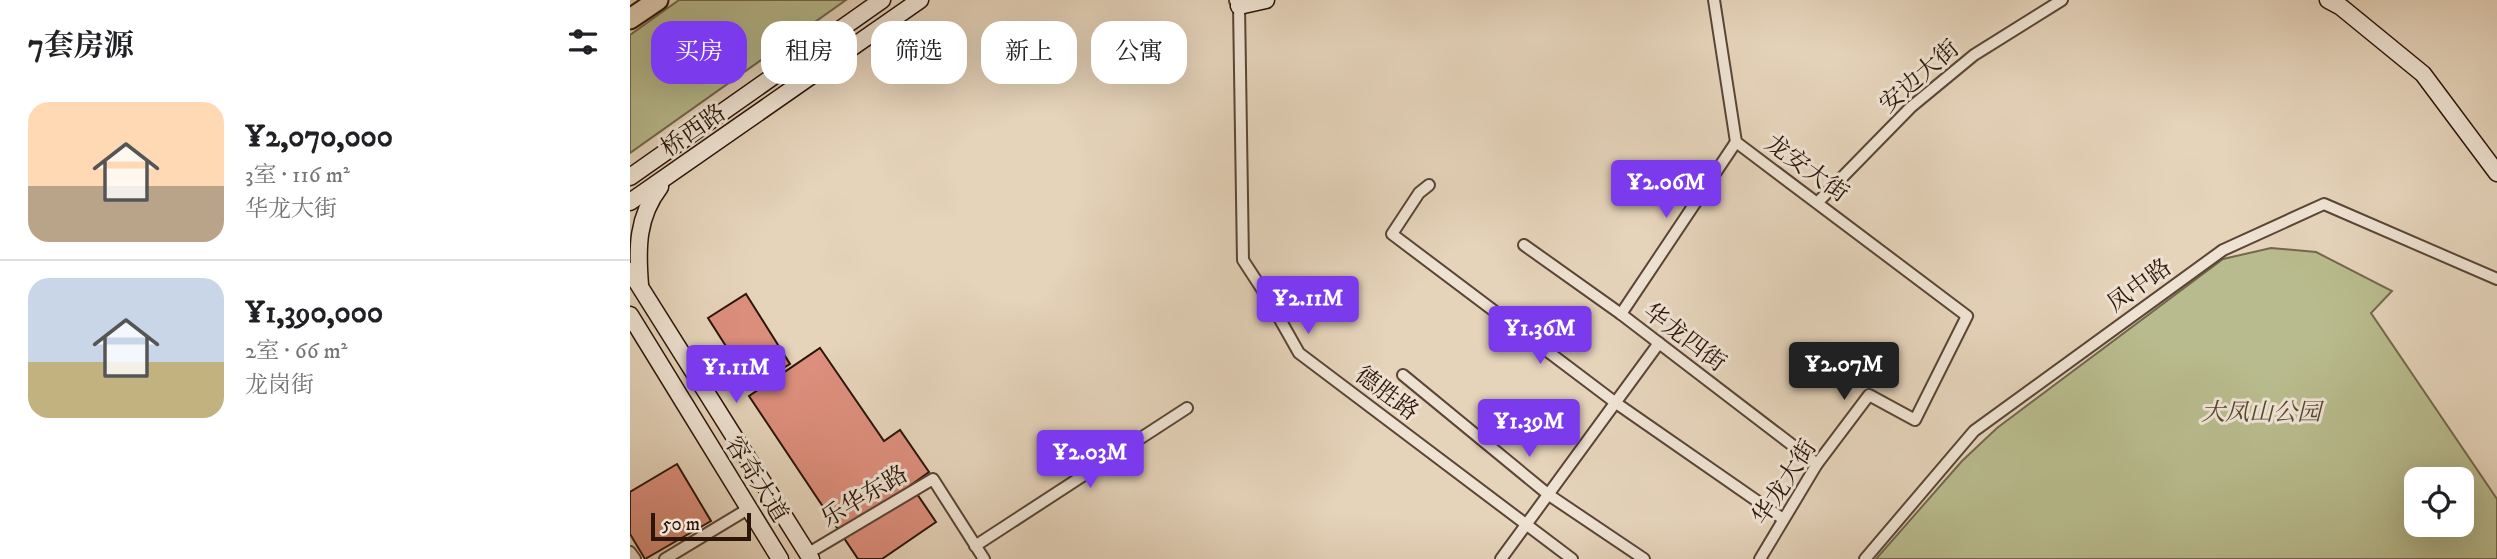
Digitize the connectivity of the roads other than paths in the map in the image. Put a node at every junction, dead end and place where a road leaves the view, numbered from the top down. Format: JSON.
{"nodes":[{"id":1,"x":882,"y":0,"type":"edge"},
{"id":2,"x":919,"y":0,"type":"edge"},
{"id":3,"x":1266,"y":0,"type":"edge"},
{"id":4,"x":1714,"y":0,"type":"edge"},
{"id":5,"x":2062,"y":0,"type":"edge"},
{"id":6,"x":2328,"y":0,"type":"edge"},
{"id":7,"x":654,"y":2,"type":"edge"},
{"id":8,"x":1237,"y":3,"type":"edge"},
{"id":9,"x":630,"y":19,"type":"edge"},
{"id":10,"x":1737,"y":142,"type":"junction"},
{"id":11,"x":671,"y":173,"type":"junction"},
{"id":12,"x":2497,"y":173,"type":"edge"},
{"id":13,"x":630,"y":177,"type":"edge"},
{"id":14,"x":1429,"y":185,"type":"dead end"},
{"id":15,"x":630,"y":202,"type":"edge"},
{"id":16,"x":1818,"y":202,"type":"junction"},
{"id":17,"x":1524,"y":246,"type":"dead end"},
{"id":18,"x":630,"y":271,"type":"edge"},
{"id":19,"x":2497,"y":279,"type":"edge"},
{"id":20,"x":640,"y":287,"type":"junction"},
{"id":21,"x":1621,"y":314,"type":"junction"},
{"id":22,"x":630,"y":315,"type":"edge"},
{"id":23,"x":1967,"y":316,"type":"joint"},
{"id":24,"x":1659,"y":343,"type":"junction"},
{"id":25,"x":1403,"y":375,"type":"dead end"},
{"id":26,"x":1616,"y":403,"type":"junction"},
{"id":27,"x":1187,"y":408,"type":"dead end"},
{"id":28,"x":1817,"y":464,"type":"junction"},
{"id":29,"x":1549,"y":495,"type":"junction"},
{"id":30,"x":748,"y":509,"type":"junction"},
{"id":31,"x":1783,"y":519,"type":"junction"},
{"id":32,"x":1527,"y":526,"type":"junction"},
{"id":33,"x":975,"y":546,"type":"junction"},
{"id":34,"x":630,"y":552,"type":"edge"},
{"id":35,"x":809,"y":556,"type":"edge"},
{"id":36,"x":635,"y":559,"type":"edge"},
{"id":37,"x":665,"y":559,"type":"edge"},
{"id":38,"x":780,"y":559,"type":"edge"},
{"id":39,"x":984,"y":559,"type":"edge"},
{"id":40,"x":1501,"y":559,"type":"edge"},
{"id":41,"x":1572,"y":559,"type":"edge"},
{"id":42,"x":1644,"y":559,"type":"edge"},
{"id":43,"x":1760,"y":559,"type":"edge"},
{"id":44,"x":1865,"y":559,"type":"edge"}],
"edges":[{"from":1,"to":13,"type":"main road","name":"桥西路"},
{"from":2,"to":11,"type":"main road","name":"桥西路"},
{"from":3,"to":8,"type":"main road"},
{"from":4,"to":10,"type":"street","name":"龙安大街"},
{"from":5,"to":16,"type":"street","name":"安边大街"},
{"from":6,"to":12,"type":"main road"},
{"from":7,"to":9,"type":"highway"},
{"from":8,"to":32,"type":"street","name":"德胜路"},
{"from":10,"to":16,"type":"street","name":"龙安大街"},
{"from":10,"to":21,"type":"street"},
{"from":11,"to":15,"type":"main road","name":"桥西路"},
{"from":11,"to":20,"type":"main road"},
{"from":14,"to":26,"type":"street"},
{"from":16,"to":23,"type":"street","name":"龙安大街"},
{"from":17,"to":21,"type":"street","name":"华龙四街"},
{"from":18,"to":20,"type":"main road"},
{"from":19,"to":44,"type":"street","name":"凤中路"},
{"from":20,"to":35,"type":"main road"},
{"from":21,"to":24,"type":"street","name":"华龙四街"},
{"from":22,"to":30,"type":"main road","name":"容奇大道"},
{"from":23,"to":28,"type":"street","name":"华龙大街"},
{"from":24,"to":26,"type":"street"},
{"from":24,"to":28,"type":"street","name":"华龙四街"},
{"from":25,"to":29,"type":"street"},
{"from":26,"to":29,"type":"street"},
{"from":26,"to":31,"type":"street"},
{"from":27,"to":33,"type":"street"},
{"from":28,"to":31,"type":"street","name":"华龙大街"},
{"from":29,"to":32,"type":"street"},
{"from":29,"to":42,"type":"street"},
{"from":30,"to":37,"type":"street"},
{"from":30,"to":38,"type":"main road","name":"容奇大道"},
{"from":31,"to":43,"type":"street","name":"华龙大街"},
{"from":32,"to":40,"type":"street"},
{"from":32,"to":41,"type":"street","name":"德胜路"},
{"from":33,"to":35,"type":"street","name":"乐华东路"},
{"from":33,"to":39,"type":"street","name":"乐华东路"},
{"from":34,"to":36,"type":"street"}]}
